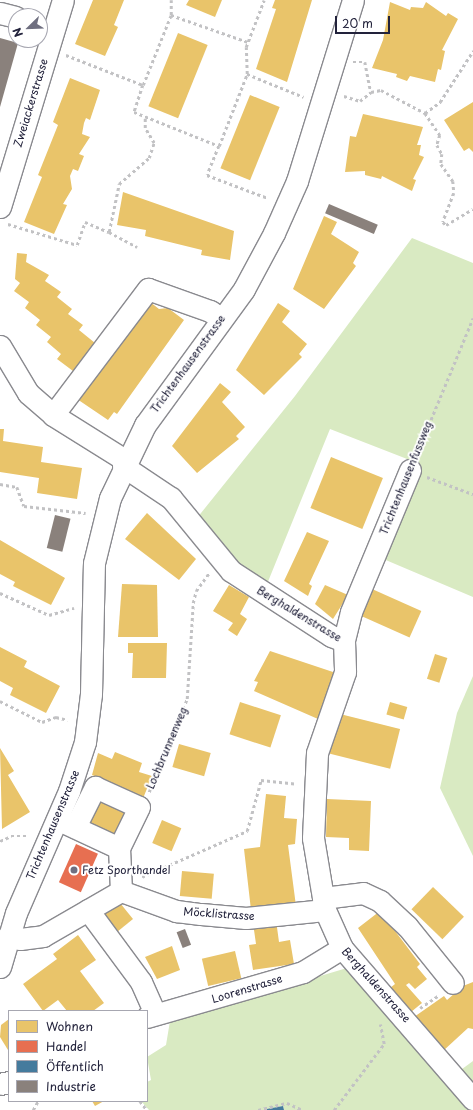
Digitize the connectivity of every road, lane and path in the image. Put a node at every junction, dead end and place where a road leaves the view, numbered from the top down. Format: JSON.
{"nodes":[{"id":1,"x":63,"y":0,"type":"edge"},
{"id":2,"x":170,"y":0,"type":"edge"},
{"id":3,"x":264,"y":0,"type":"edge"},
{"id":4,"x":353,"y":0,"type":"edge"},
{"id":5,"x":170,"y":15,"type":"junction"},
{"id":6,"x":48,"y":25,"type":"edge"},
{"id":7,"x":248,"y":42,"type":"junction"},
{"id":8,"x":49,"y":48,"type":"junction"},
{"id":9,"x":473,"y":51,"type":"edge"},
{"id":10,"x":334,"y":61,"type":"junction"},
{"id":11,"x":247,"y":74,"type":"junction"},
{"id":12,"x":143,"y":85,"type":"junction"},
{"id":13,"x":371,"y":92,"type":"junction"},
{"id":14,"x":352,"y":98,"type":"dead end"},
{"id":15,"x":310,"y":99,"type":"dead end"},
{"id":16,"x":425,"y":113,"type":"junction"},
{"id":17,"x":145,"y":117,"type":"junction"},
{"id":18,"x":219,"y":146,"type":"junction"},
{"id":19,"x":275,"y":200,"type":"dead end"},
{"id":20,"x":0,"y":207,"type":"edge"},
{"id":21,"x":473,"y":209,"type":"edge"},
{"id":22,"x":0,"y":222,"type":"edge"},
{"id":23,"x":109,"y":232,"type":"junction"},
{"id":24,"x":138,"y":247,"type":"dead end"},
{"id":25,"x":473,"y":318,"type":"edge"},
{"id":26,"x":222,"y":319,"type":"junction"},
{"id":27,"x":0,"y":346,"type":"edge"},
{"id":28,"x":53,"y":415,"type":"junction"},
{"id":29,"x":124,"y":463,"type":"junction"},
{"id":30,"x":410,"y":470,"type":"junction"},
{"id":31,"x":0,"y":484,"type":"edge"},
{"id":32,"x":473,"y":494,"type":"edge"},
{"id":33,"x":104,"y":515,"type":"junction"},
{"id":34,"x":220,"y":558,"type":"junction"},
{"id":35,"x":0,"y":593,"type":"edge"},
{"id":36,"x":92,"y":602,"type":"junction"},
{"id":37,"x":344,"y":640,"type":"junction"},
{"id":38,"x":0,"y":701,"type":"edge"},
{"id":39,"x":88,"y":724,"type":"junction"},
{"id":40,"x":314,"y":786,"type":"junction"},
{"id":41,"x":139,"y":807,"type":"junction"},
{"id":42,"x":56,"y":819,"type":"junction"},
{"id":43,"x":75,"y":828,"type":"junction"},
{"id":44,"x":47,"y":840,"type":"junction"},
{"id":45,"x":0,"y":841,"type":"edge"},
{"id":46,"x":119,"y":848,"type":"junction"},
{"id":47,"x":121,"y":891,"type":"junction"},
{"id":48,"x":324,"y":904,"type":"junction"},
{"id":49,"x":88,"y":910,"type":"junction"},
{"id":50,"x":342,"y":948,"type":"junction"},
{"id":51,"x":3,"y":952,"type":"edge"},
{"id":52,"x":448,"y":988,"type":"joint"},
{"id":53,"x":428,"y":1005,"type":"dead end"},
{"id":54,"x":151,"y":1016,"type":"edge"},
{"id":55,"x":376,"y":1017,"type":"dead end"},
{"id":56,"x":473,"y":1099,"type":"edge"},
{"id":57,"x":141,"y":1102,"type":"edge"},
{"id":58,"x":147,"y":1110,"type":"edge"},
{"id":59,"x":258,"y":1110,"type":"edge"},
{"id":60,"x":303,"y":1110,"type":"edge"},
{"id":61,"x":334,"y":1110,"type":"edge"}],
"edges":[{"from":1,"to":6,"type":"street","name":"Zweiackerstrasse"},
{"from":2,"to":5,"type":"path"},
{"from":3,"to":7,"type":"path"},
{"from":4,"to":10,"type":"street","name":"Trichtenhausenstrasse"},
{"from":5,"to":7,"type":"path"},
{"from":5,"to":12,"type":"path"},
{"from":6,"to":8,"type":"street","name":"Zweiackerstrasse"},
{"from":7,"to":11,"type":"path"},
{"from":8,"to":12,"type":"path"},
{"from":8,"to":20,"type":"street","name":"Zweiackerstrasse"},
{"from":9,"to":16,"type":"path"},
{"from":10,"to":13,"type":"path"},
{"from":10,"to":26,"type":"street","name":"Trichtenhausenstrasse"},
{"from":11,"to":15,"type":"path"},
{"from":11,"to":18,"type":"path"},
{"from":12,"to":17,"type":"path"},
{"from":13,"to":14,"type":"path"},
{"from":13,"to":16,"type":"path"},
{"from":16,"to":21,"type":"path"},
{"from":17,"to":18,"type":"path"},
{"from":17,"to":23,"type":"path"},
{"from":18,"to":19,"type":"path"},
{"from":22,"to":23,"type":"path"},
{"from":23,"to":24,"type":"path"},
{"from":25,"to":30,"type":"path","name":"Trichtenhausenfussweg"},
{"from":26,"to":28,"type":"street"},
{"from":26,"to":29,"type":"street","name":"Trichtenhausenstrasse"},
{"from":27,"to":28,"type":"street"},
{"from":28,"to":29,"type":"street"},
{"from":29,"to":33,"type":"street","name":"Trichtenhausenstrasse"},
{"from":29,"to":34,"type":"street","name":"Berghaldenstrasse"},
{"from":30,"to":32,"type":"path"},
{"from":30,"to":37,"type":"street","name":"Trichtenhausenfussweg"},
{"from":31,"to":33,"type":"path"},
{"from":33,"to":36,"type":"street","name":"Trichtenhausenstrasse"},
{"from":34,"to":37,"type":"street","name":"Berghaldenstrasse"},
{"from":34,"to":41,"type":"path","name":"Lochbrunnenweg"},
{"from":35,"to":36,"type":"path"},
{"from":36,"to":39,"type":"street","name":"Trichtenhausenstrasse"},
{"from":37,"to":40,"type":"street","name":"Berghaldenstrasse"},
{"from":38,"to":39,"type":"path"},
{"from":39,"to":42,"type":"street","name":"Trichtenhausenstrasse"},
{"from":40,"to":47,"type":"path"},
{"from":40,"to":48,"type":"street","name":"Berghaldenstrasse"},
{"from":41,"to":43,"type":"street"},
{"from":41,"to":46,"type":"street"},
{"from":42,"to":43,"type":"street"},
{"from":42,"to":44,"type":"street","name":"Trichtenhausenstrasse"},
{"from":43,"to":46,"type":"street"},
{"from":44,"to":45,"type":"path"},
{"from":44,"to":51,"type":"street","name":"Trichtenhausenstrasse"},
{"from":46,"to":47,"type":"street"},
{"from":47,"to":48,"type":"street","name":"Möcklistrasse"},
{"from":47,"to":49,"type":"street"},
{"from":48,"to":50,"type":"street","name":"Berghaldenstrasse"},
{"from":48,"to":52,"type":"street","name":"Möcklistrasse"},
{"from":49,"to":51,"type":"street"},
{"from":49,"to":54,"type":"street"},
{"from":50,"to":54,"type":"street","name":"Loorenstrasse"},
{"from":50,"to":56,"type":"street","name":"Berghaldenstrasse"},
{"from":52,"to":53,"type":"path"},
{"from":55,"to":61,"type":"path"},
{"from":57,"to":58,"type":"path"},
{"from":59,"to":60,"type":"path"}]}
